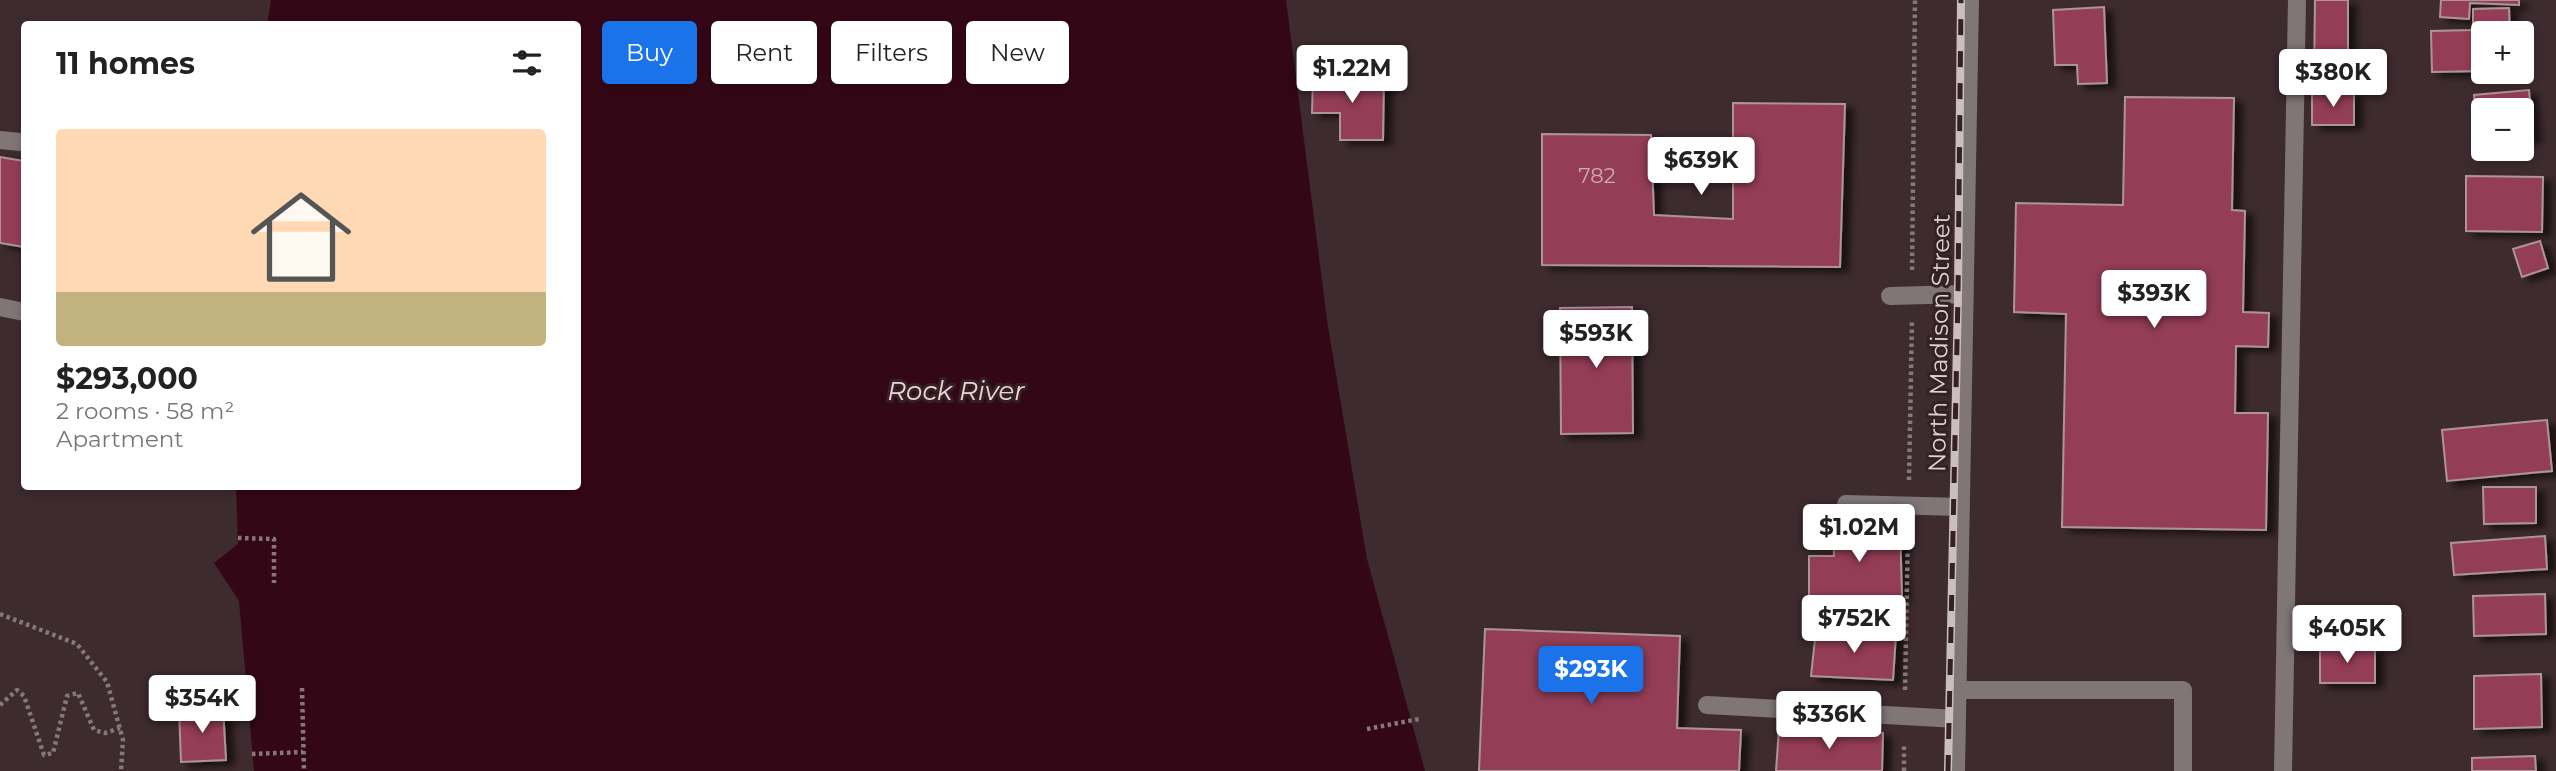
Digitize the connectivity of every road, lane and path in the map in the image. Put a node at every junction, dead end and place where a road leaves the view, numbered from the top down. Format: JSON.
{"nodes":[{"id":1,"x":1915,"y":0,"type":"edge"},
{"id":2,"x":1970,"y":0,"type":"edge"},
{"id":3,"x":2297,"y":0,"type":"edge"},
{"id":4,"x":0,"y":139,"type":"edge"},
{"id":5,"x":20,"y":142,"type":"dead end"},
{"id":6,"x":1965,"y":294,"type":"junction"},
{"id":7,"x":1912,"y":295,"type":"junction"},
{"id":8,"x":1890,"y":296,"type":"dead end"},
{"id":9,"x":0,"y":307,"type":"edge"},
{"id":10,"x":21,"y":311,"type":"edge"},
{"id":11,"x":1846,"y":504,"type":"dead end"},
{"id":12,"x":1909,"y":506,"type":"junction"},
{"id":13,"x":1961,"y":507,"type":"junction"},
{"id":14,"x":238,"y":538,"type":"dead end"},
{"id":15,"x":274,"y":583,"type":"dead end"},
{"id":16,"x":0,"y":614,"type":"edge"},
{"id":17,"x":302,"y":688,"type":"dead end"},
{"id":18,"x":1957,"y":690,"type":"junction"},
{"id":19,"x":0,"y":705,"type":"edge"},
{"id":20,"x":1707,"y":705,"type":"dead end"},
{"id":21,"x":1905,"y":716,"type":"junction"},
{"id":22,"x":1419,"y":719,"type":"dead end"},
{"id":23,"x":1957,"y":719,"type":"junction"},
{"id":24,"x":120,"y":729,"type":"junction"},
{"id":25,"x":1367,"y":729,"type":"dead end"},
{"id":26,"x":303,"y":752,"type":"junction"},
{"id":27,"x":252,"y":754,"type":"dead end"},
{"id":28,"x":121,"y":771,"type":"edge"},
{"id":29,"x":303,"y":771,"type":"edge"},
{"id":30,"x":1904,"y":771,"type":"edge"},
{"id":31,"x":1956,"y":771,"type":"edge"},
{"id":32,"x":2183,"y":771,"type":"edge"},
{"id":33,"x":2283,"y":771,"type":"edge"}],
"edges":[{"from":1,"to":7,"type":"path"},
{"from":2,"to":6,"type":"street","name":"North Madison Street"},
{"from":3,"to":33,"type":"street"},
{"from":4,"to":5,"type":"street"},
{"from":6,"to":7,"type":"street"},
{"from":6,"to":13,"type":"street","name":"North Madison Street"},
{"from":7,"to":8,"type":"street"},
{"from":7,"to":12,"type":"path"},
{"from":9,"to":10,"type":"street"},
{"from":11,"to":12,"type":"street"},
{"from":12,"to":13,"type":"street"},
{"from":12,"to":21,"type":"path"},
{"from":13,"to":18,"type":"street","name":"North Madison Street"},
{"from":14,"to":15,"type":"path"},
{"from":16,"to":24,"type":"path"},
{"from":17,"to":26,"type":"path"},
{"from":18,"to":23,"type":"street","name":"North Madison Street"},
{"from":18,"to":32,"type":"street"},
{"from":19,"to":24,"type":"path"},
{"from":20,"to":21,"type":"street"},
{"from":21,"to":23,"type":"street"},
{"from":21,"to":30,"type":"path"},
{"from":22,"to":25,"type":"path"},
{"from":23,"to":31,"type":"street","name":"North Madison Street"},
{"from":24,"to":28,"type":"path"},
{"from":26,"to":27,"type":"path"},
{"from":26,"to":29,"type":"path"}]}
